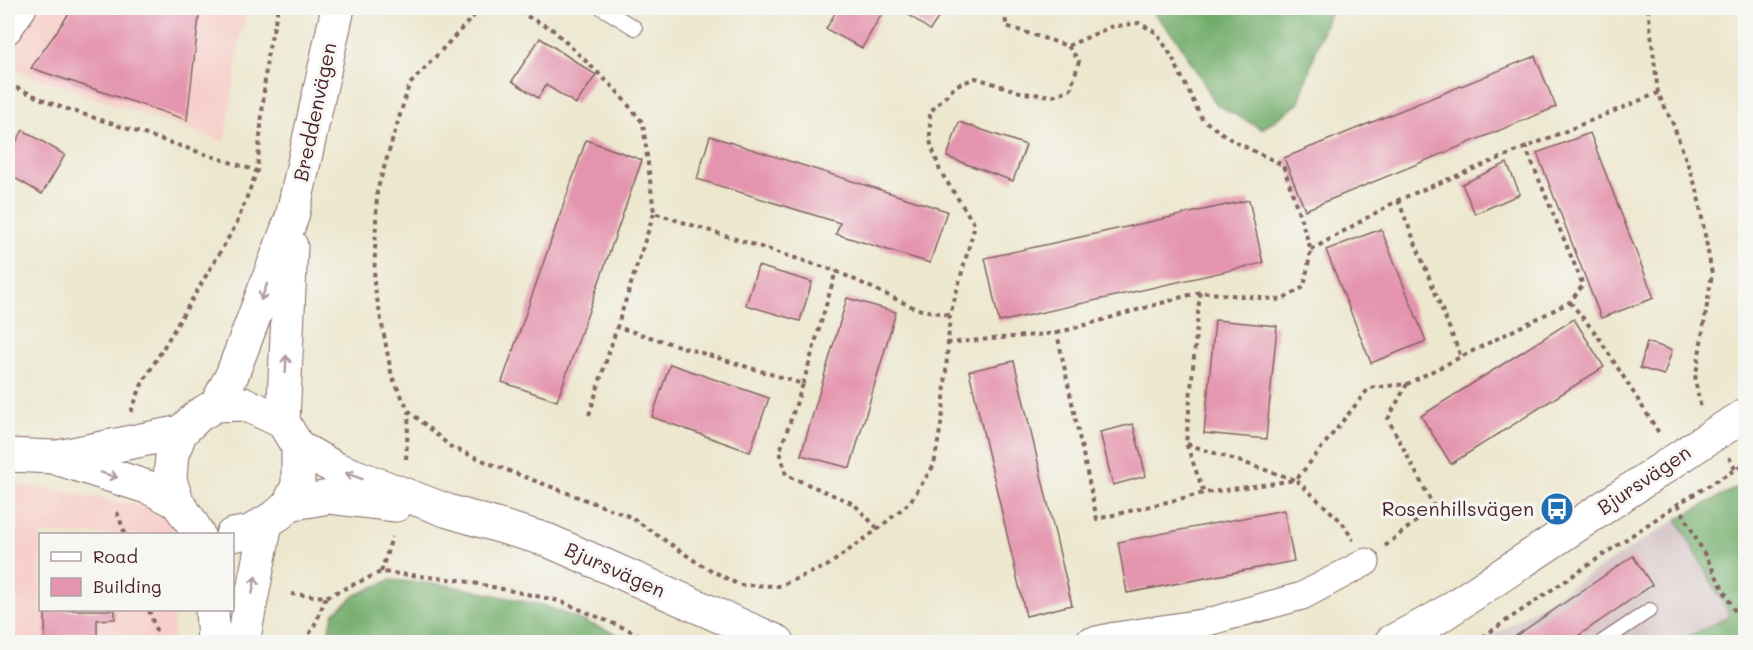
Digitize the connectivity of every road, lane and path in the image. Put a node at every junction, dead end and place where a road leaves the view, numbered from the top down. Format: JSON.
{"nodes":[{"id":1,"x":23,"y":8,"type":"edge"},
{"id":2,"x":278,"y":8,"type":"edge"},
{"id":3,"x":338,"y":8,"type":"edge"},
{"id":4,"x":481,"y":8,"type":"edge"},
{"id":5,"x":511,"y":8,"type":"edge"},
{"id":6,"x":602,"y":8,"type":"edge"},
{"id":7,"x":1005,"y":8,"type":"edge"},
{"id":8,"x":1039,"y":8,"type":"edge"},
{"id":9,"x":1066,"y":8,"type":"edge"},
{"id":10,"x":1648,"y":8,"type":"edge"},
{"id":11,"x":635,"y":28,"type":"dead end"},
{"id":12,"x":8,"y":30,"type":"edge"},
{"id":13,"x":1068,"y":46,"type":"junction"},
{"id":14,"x":8,"y":84,"type":"edge"},
{"id":15,"x":1658,"y":93,"type":"junction"},
{"id":16,"x":1525,"y":146,"type":"junction"},
{"id":17,"x":257,"y":171,"type":"junction"},
{"id":18,"x":1398,"y":200,"type":"junction"},
{"id":19,"x":654,"y":213,"type":"junction"},
{"id":20,"x":292,"y":217,"type":"junction"},
{"id":21,"x":1311,"y":250,"type":"junction"},
{"id":22,"x":836,"y":271,"type":"junction"},
{"id":23,"x":1200,"y":292,"type":"junction"},
{"id":24,"x":1570,"y":302,"type":"junction"},
{"id":25,"x":950,"y":315,"type":"junction"},
{"id":26,"x":617,"y":327,"type":"junction"},
{"id":27,"x":1057,"y":333,"type":"junction"},
{"id":28,"x":947,"y":343,"type":"junction"},
{"id":29,"x":1461,"y":357,"type":"junction"},
{"id":30,"x":803,"y":384,"type":"junction"},
{"id":31,"x":1407,"y":384,"type":"junction"},
{"id":32,"x":216,"y":405,"type":"junction"},
{"id":33,"x":410,"y":411,"type":"junction"},
{"id":34,"x":1692,"y":412,"type":"dead end"},
{"id":35,"x":589,"y":415,"type":"dead end"},
{"id":36,"x":1746,"y":415,"type":"edge"},
{"id":37,"x":129,"y":419,"type":"dead end"},
{"id":38,"x":1708,"y":420,"type":"junction"},
{"id":39,"x":1667,"y":427,"type":"dead end"},
{"id":40,"x":182,"y":432,"type":"junction"},
{"id":41,"x":1659,"y":433,"type":"junction"},
{"id":42,"x":291,"y":435,"type":"junction"},
{"id":43,"x":1650,"y":439,"type":"dead end"},
{"id":44,"x":1186,"y":443,"type":"junction"},
{"id":45,"x":8,"y":455,"type":"edge"},
{"id":46,"x":54,"y":458,"type":"junction"},
{"id":47,"x":406,"y":459,"type":"dead end"},
{"id":48,"x":1746,"y":463,"type":"edge"},
{"id":49,"x":1735,"y":469,"type":"junction"},
{"id":50,"x":1296,"y":480,"type":"junction"},
{"id":51,"x":1204,"y":493,"type":"junction"},
{"id":52,"x":1678,"y":504,"type":"junction"},
{"id":53,"x":1434,"y":507,"type":"junction"},
{"id":54,"x":448,"y":511,"type":"junction"},
{"id":55,"x":117,"y":512,"type":"dead end"},
{"id":56,"x":278,"y":513,"type":"junction"},
{"id":57,"x":1538,"y":513,"type":"dead end"},
{"id":58,"x":188,"y":520,"type":"edge"},
{"id":59,"x":878,"y":529,"type":"junction"},
{"id":60,"x":125,"y":533,"type":"edge"},
{"id":61,"x":218,"y":533,"type":"edge"},
{"id":62,"x":234,"y":535,"type":"edge"},
{"id":63,"x":392,"y":537,"type":"dead end"},
{"id":64,"x":1366,"y":562,"type":"junction"},
{"id":65,"x":381,"y":572,"type":"junction"},
{"id":66,"x":291,"y":594,"type":"dead end"},
{"id":67,"x":326,"y":597,"type":"junction"},
{"id":68,"x":1650,"y":610,"type":"dead end"},
{"id":69,"x":150,"y":611,"type":"edge"},
{"id":70,"x":212,"y":611,"type":"edge"},
{"id":71,"x":160,"y":642,"type":"edge"},
{"id":72,"x":214,"y":642,"type":"edge"},
{"id":73,"x":243,"y":642,"type":"edge"},
{"id":74,"x":305,"y":642,"type":"edge"},
{"id":75,"x":657,"y":642,"type":"edge"},
{"id":76,"x":778,"y":642,"type":"edge"},
{"id":77,"x":1088,"y":642,"type":"edge"},
{"id":78,"x":1391,"y":642,"type":"edge"},
{"id":79,"x":1475,"y":642,"type":"edge"},
{"id":80,"x":1602,"y":642,"type":"edge"},
{"id":81,"x":1740,"y":642,"type":"edge"}],
"edges":[{"from":1,"to":12,"type":"street"},
{"from":2,"to":17,"type":"path"},
{"from":3,"to":20,"type":"street","name":"Breddenvägen"},
{"from":4,"to":33,"type":"path"},
{"from":5,"to":19,"type":"path"},
{"from":6,"to":11,"type":"lane"},
{"from":7,"to":13,"type":"path"},
{"from":8,"to":9,"type":"path"},
{"from":10,"to":15,"type":"path"},
{"from":13,"to":21,"type":"path"},
{"from":13,"to":25,"type":"path"},
{"from":14,"to":17,"type":"path"},
{"from":15,"to":16,"type":"path"},
{"from":15,"to":38,"type":"path"},
{"from":16,"to":18,"type":"path"},
{"from":16,"to":24,"type":"path"},
{"from":17,"to":37,"type":"path"},
{"from":18,"to":21,"type":"path"},
{"from":18,"to":29,"type":"path"},
{"from":19,"to":22,"type":"path"},
{"from":19,"to":26,"type":"path"},
{"from":20,"to":32,"type":"street","name":"Breddenvägen","one_way":true},
{"from":42,"to":20,"type":"street","name":"Breddenvägen","one_way":true},
{"from":21,"to":23,"type":"path"},
{"from":22,"to":25,"type":"path"},
{"from":22,"to":30,"type":"path"},
{"from":23,"to":27,"type":"path"},
{"from":23,"to":44,"type":"path"},
{"from":24,"to":29,"type":"path"},
{"from":24,"to":41,"type":"path"},
{"from":25,"to":28,"type":"path"},
{"from":26,"to":30,"type":"path"},
{"from":26,"to":35,"type":"path"},
{"from":27,"to":28,"type":"path"},
{"from":27,"to":51,"type":"path"},
{"from":28,"to":59,"type":"path"},
{"from":29,"to":31,"type":"path"},
{"from":30,"to":59,"type":"path"},
{"from":31,"to":50,"type":"path"},
{"from":31,"to":53,"type":"path"},
{"from":32,"to":40,"type":"street","name":"Breddenvägen"},
{"from":32,"to":42,"type":"street"},
{"from":33,"to":47,"type":"path"},
{"from":33,"to":59,"type":"path"},
{"from":34,"to":38,"type":"path"},
{"from":36,"to":38,"type":"street","name":"Bjursvägen"},
{"from":38,"to":49,"type":"path"},
{"from":38,"to":78,"type":"street","name":"Bjursvägen"},
{"from":39,"to":41,"type":"path"},
{"from":40,"to":46,"type":"street"},
{"from":40,"to":58,"type":"street","name":"Breddenvägen"},
{"from":41,"to":43,"type":"path"},
{"from":54,"to":42,"type":"street","name":"Bjursvägen","one_way":true},
{"from":42,"to":56,"type":"street","name":"Breddenvägen"},
{"from":44,"to":50,"type":"path"},
{"from":44,"to":51,"type":"path"},
{"from":45,"to":46,"type":"street"},
{"from":46,"to":58,"type":"street","one_way":true},
{"from":48,"to":49,"type":"path"},
{"from":49,"to":52,"type":"path"},
{"from":50,"to":51,"type":"path"},
{"from":50,"to":64,"type":"path"},
{"from":52,"to":79,"type":"path"},
{"from":52,"to":81,"type":"path"},
{"from":53,"to":57,"type":"path"},
{"from":53,"to":64,"type":"path"},
{"from":54,"to":56,"type":"street","name":"Bjursvägen"},
{"from":54,"to":76,"type":"street","name":"Bjursvägen"},
{"from":55,"to":60,"type":"path"},
{"from":56,"to":62,"type":"street"},
{"from":73,"to":56,"type":"street","name":"Breddenvägen","one_way":true},
{"from":58,"to":61,"type":"street"},
{"from":63,"to":65,"type":"path"},
{"from":64,"to":77,"type":"street"},
{"from":65,"to":67,"type":"path"},
{"from":65,"to":75,"type":"path"},
{"from":66,"to":67,"type":"path"},
{"from":67,"to":74,"type":"path"},
{"from":68,"to":80,"type":"lane"},
{"from":69,"to":71,"type":"path"},
{"from":70,"to":72,"type":"street"}]}
